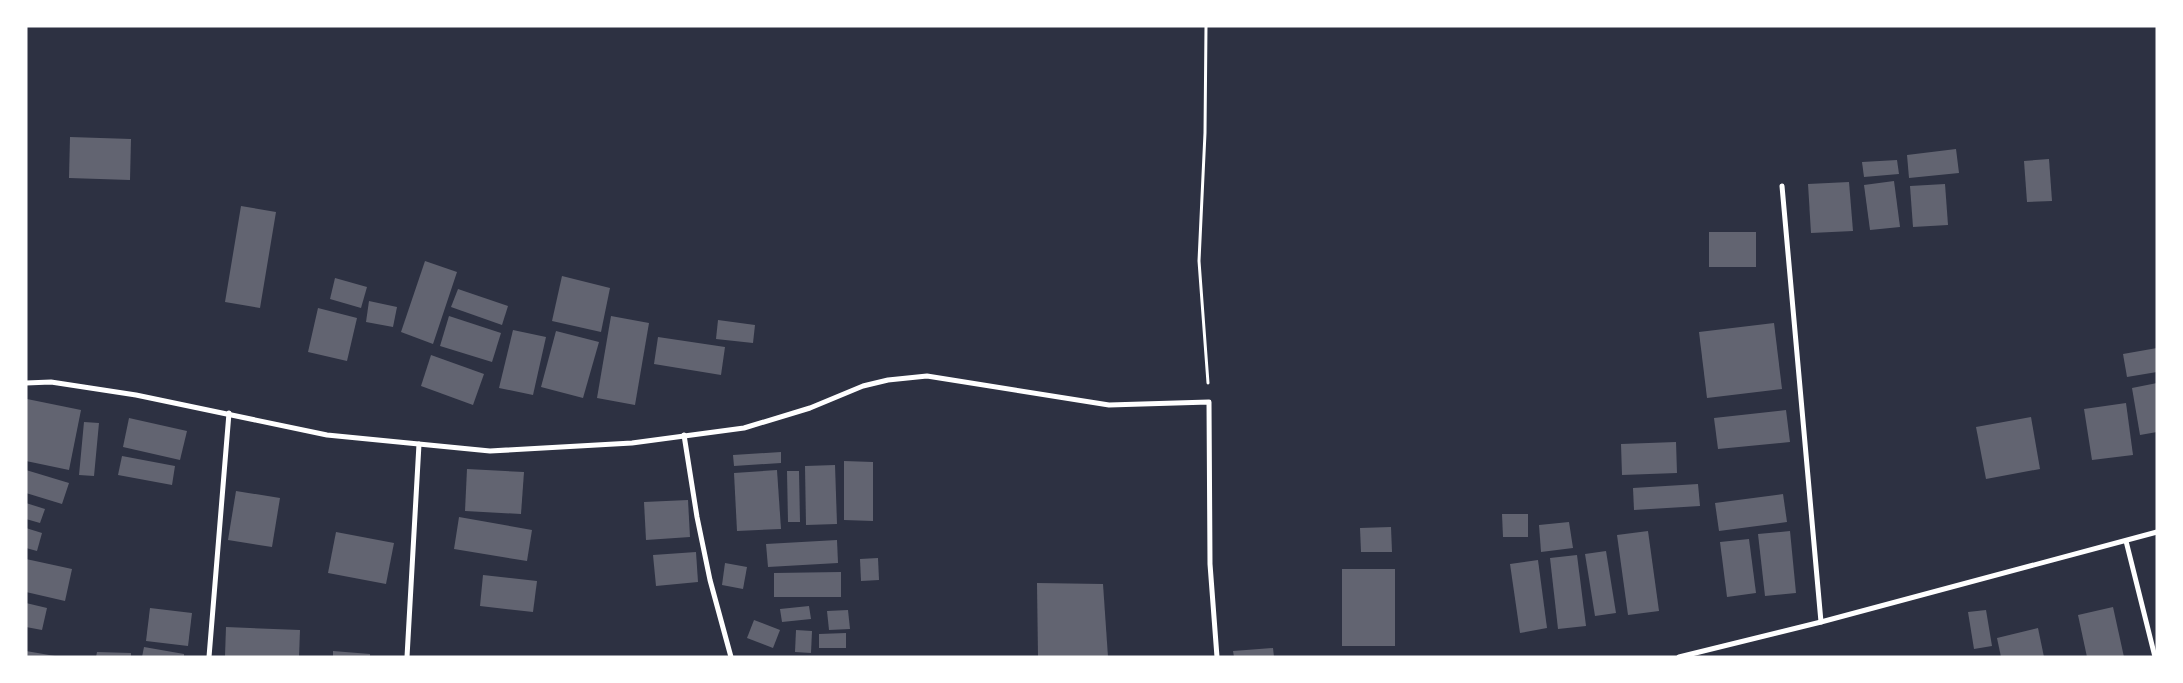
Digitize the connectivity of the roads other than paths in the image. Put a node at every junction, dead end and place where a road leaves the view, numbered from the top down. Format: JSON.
{"nodes":[{"id":1,"x":1782,"y":186,"type":"dead end"},
{"id":2,"x":26,"y":383,"type":"edge"},
{"id":3,"x":229,"y":413,"type":"junction"},
{"id":4,"x":684,"y":435,"type":"junction"},
{"id":5,"x":419,"y":444,"type":"junction"},
{"id":6,"x":2157,"y":532,"type":"edge"},
{"id":7,"x":2126,"y":541,"type":"junction"},
{"id":8,"x":1820,"y":622,"type":"junction"},
{"id":9,"x":209,"y":657,"type":"edge"},
{"id":10,"x":408,"y":657,"type":"edge"},
{"id":11,"x":731,"y":657,"type":"edge"},
{"id":12,"x":1217,"y":657,"type":"edge"},
{"id":13,"x":1680,"y":657,"type":"edge"},
{"id":14,"x":2155,"y":657,"type":"edge"}],
"edges":[{"from":1,"to":8,"type":"street"},
{"from":2,"to":3,"type":"street"},
{"from":3,"to":5,"type":"street"},
{"from":3,"to":9,"type":"street"},
{"from":4,"to":5,"type":"street"},
{"from":4,"to":11,"type":"street"},
{"from":4,"to":12,"type":"street"},
{"from":5,"to":10,"type":"street"},
{"from":6,"to":7,"type":"street"},
{"from":7,"to":8,"type":"street"},
{"from":7,"to":14,"type":"street"},
{"from":8,"to":13,"type":"street"}]}
